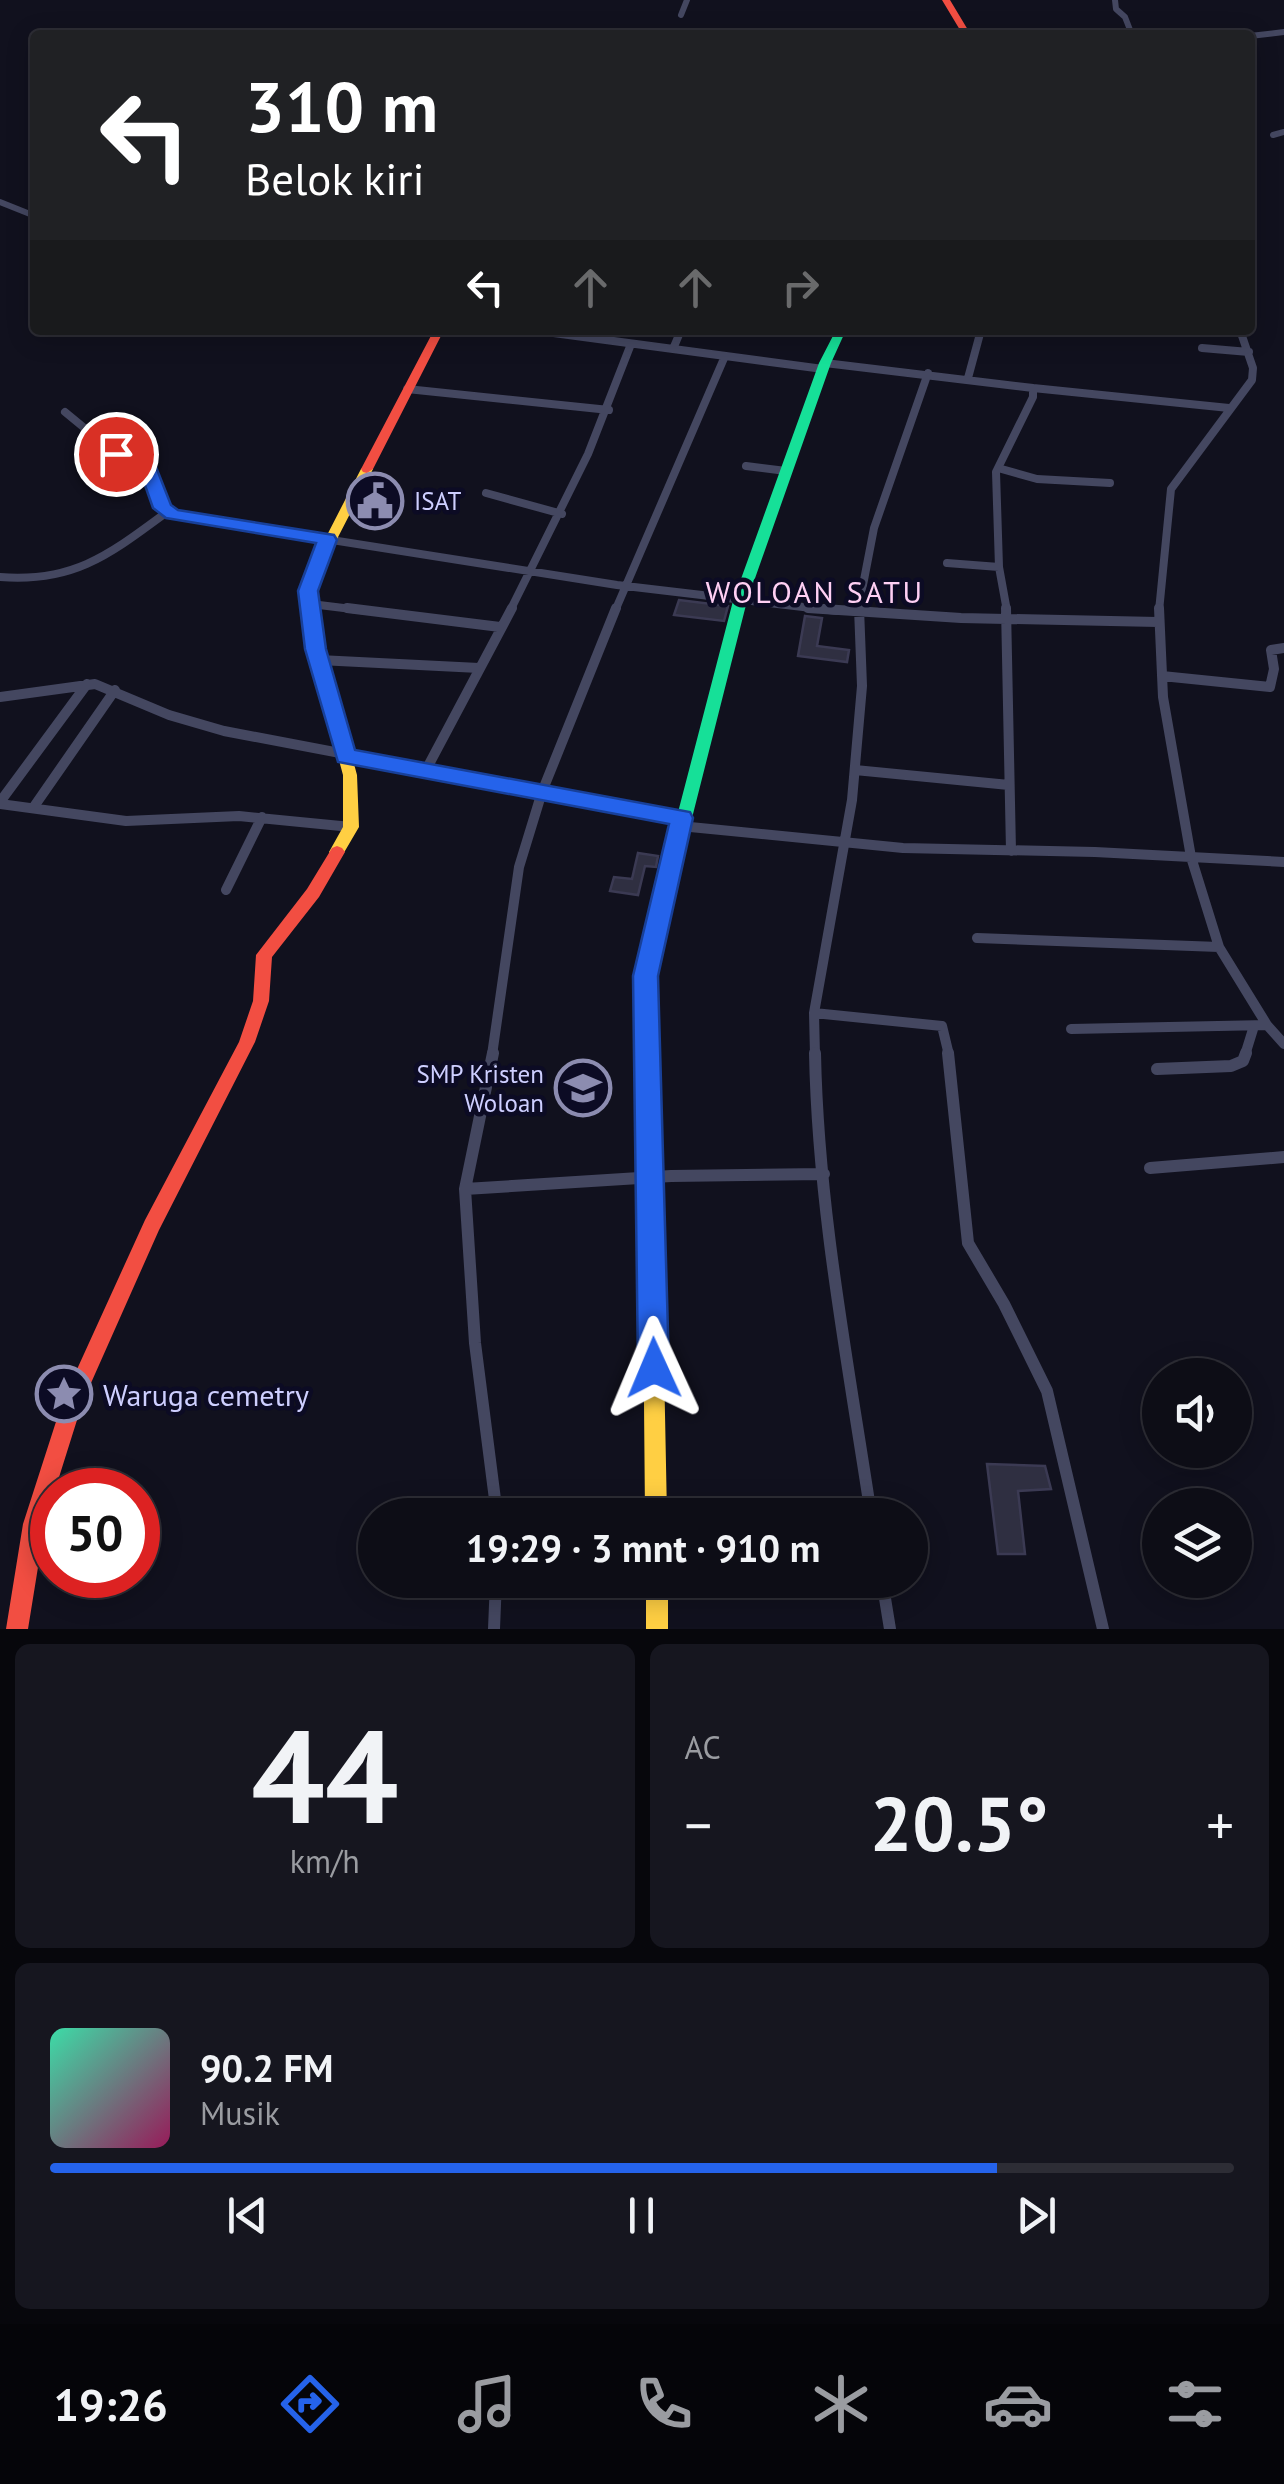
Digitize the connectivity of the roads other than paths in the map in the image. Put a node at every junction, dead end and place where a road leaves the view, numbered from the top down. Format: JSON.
{"nodes":[{"id":1,"x":687,"y":0,"type":"edge"},
{"id":2,"x":944,"y":0,"type":"edge"},
{"id":3,"x":1115,"y":0,"type":"edge"},
{"id":4,"x":681,"y":16,"type":"dead end"},
{"id":5,"x":964,"y":30,"type":"edge"},
{"id":6,"x":1130,"y":30,"type":"edge"},
{"id":7,"x":1284,"y":32,"type":"edge"},
{"id":8,"x":1255,"y":35,"type":"edge"},
{"id":9,"x":1284,"y":132,"type":"edge"},
{"id":10,"x":1273,"y":135,"type":"dead end"},
{"id":11,"x":0,"y":202,"type":"edge"},
{"id":12,"x":30,"y":214,"type":"edge"},
{"id":13,"x":436,"y":335,"type":"edge"},
{"id":14,"x":566,"y":335,"type":"edge"},
{"id":15,"x":679,"y":335,"type":"edge"},
{"id":16,"x":839,"y":335,"type":"edge"},
{"id":17,"x":980,"y":335,"type":"edge"},
{"id":18,"x":1242,"y":335,"type":"edge"},
{"id":19,"x":631,"y":344,"type":"junction"},
{"id":20,"x":1202,"y":348,"type":"dead end"},
{"id":21,"x":673,"y":349,"type":"junction"},
{"id":22,"x":1249,"y":352,"type":"junction"},
{"id":23,"x":725,"y":356,"type":"junction"},
{"id":24,"x":824,"y":366,"type":"junction"},
{"id":25,"x":928,"y":373,"type":"junction"},
{"id":26,"x":968,"y":378,"type":"junction"},
{"id":27,"x":1034,"y":388,"type":"junction"},
{"id":28,"x":408,"y":389,"type":"junction"},
{"id":29,"x":1229,"y":408,"type":"junction"},
{"id":30,"x":609,"y":410,"type":"junction"},
{"id":31,"x":65,"y":412,"type":"dead end"},
{"id":32,"x":746,"y":466,"type":"dead end"},
{"id":33,"x":998,"y":468,"type":"junction"},
{"id":34,"x":786,"y":472,"type":"junction"},
{"id":35,"x":1110,"y":482,"type":"dead end"},
{"id":36,"x":486,"y":493,"type":"dead end"},
{"id":37,"x":168,"y":512,"type":"junction"},
{"id":38,"x":562,"y":514,"type":"junction"},
{"id":39,"x":327,"y":540,"type":"junction"},
{"id":40,"x":947,"y":563,"type":"dead end"},
{"id":41,"x":999,"y":566,"type":"junction"},
{"id":42,"x":533,"y":572,"type":"junction"},
{"id":43,"x":0,"y":577,"type":"edge"},
{"id":44,"x":625,"y":585,"type":"junction"},
{"id":45,"x":740,"y":600,"type":"junction"},
{"id":46,"x":311,"y":604,"type":"junction"},
{"id":47,"x":858,"y":613,"type":"junction"},
{"id":48,"x":1008,"y":618,"type":"junction"},
{"id":49,"x":1158,"y":622,"type":"junction"},
{"id":50,"x":500,"y":627,"type":"junction"},
{"id":51,"x":1284,"y":648,"type":"edge"},
{"id":52,"x":319,"y":660,"type":"junction"},
{"id":53,"x":479,"y":668,"type":"junction"},
{"id":54,"x":1162,"y":676,"type":"junction"},
{"id":55,"x":87,"y":684,"type":"junction"},
{"id":56,"x":115,"y":690,"type":"junction"},
{"id":57,"x":0,"y":698,"type":"edge"},
{"id":58,"x":346,"y":756,"type":"junction"},
{"id":59,"x":427,"y":768,"type":"junction"},
{"id":60,"x":855,"y":770,"type":"junction"},
{"id":61,"x":1010,"y":784,"type":"junction"},
{"id":62,"x":542,"y":792,"type":"junction"},
{"id":63,"x":0,"y":803,"type":"edge"},
{"id":64,"x":33,"y":808,"type":"junction"},
{"id":65,"x":262,"y":817,"type":"junction"},
{"id":66,"x":680,"y":822,"type":"junction"},
{"id":67,"x":351,"y":827,"type":"junction"},
{"id":68,"x":845,"y":844,"type":"junction"},
{"id":69,"x":1011,"y":851,"type":"junction"},
{"id":70,"x":1191,"y":857,"type":"junction"},
{"id":71,"x":1284,"y":862,"type":"edge"},
{"id":72,"x":226,"y":890,"type":"dead end"},
{"id":73,"x":977,"y":938,"type":"dead end"},
{"id":74,"x":1219,"y":947,"type":"junction"},
{"id":75,"x":814,"y":1013,"type":"junction"},
{"id":76,"x":1260,"y":1026,"type":"junction"},
{"id":77,"x":1071,"y":1029,"type":"dead end"},
{"id":78,"x":1284,"y":1044,"type":"edge"},
{"id":79,"x":1157,"y":1070,"type":"dead end"},
{"id":80,"x":1284,"y":1158,"type":"edge"},
{"id":81,"x":1150,"y":1168,"type":"dead end"},
{"id":82,"x":824,"y":1174,"type":"junction"},
{"id":83,"x":650,"y":1177,"type":"junction"},
{"id":84,"x":465,"y":1188,"type":"junction"},
{"id":85,"x":495,"y":1498,"type":"edge"},
{"id":86,"x":656,"y":1498,"type":"edge"},
{"id":87,"x":869,"y":1498,"type":"edge"},
{"id":88,"x":495,"y":1598,"type":"edge"},
{"id":89,"x":657,"y":1598,"type":"edge"},
{"id":90,"x":885,"y":1598,"type":"edge"},
{"id":91,"x":18,"y":1629,"type":"edge"},
{"id":92,"x":494,"y":1629,"type":"edge"},
{"id":93,"x":657,"y":1629,"type":"edge"},
{"id":94,"x":890,"y":1629,"type":"edge"},
{"id":95,"x":1102,"y":1629,"type":"edge"}],
"edges":[{"from":1,"to":4,"type":"street"},
{"from":2,"to":5,"type":"main road"},
{"from":3,"to":6,"type":"street"},
{"from":7,"to":8,"type":"street"},
{"from":9,"to":10,"type":"street"},
{"from":11,"to":12,"type":"street"},
{"from":13,"to":28,"type":"main road"},
{"from":14,"to":19,"type":"street"},
{"from":15,"to":21,"type":"street"},
{"from":16,"to":24,"type":"main road"},
{"from":17,"to":26,"type":"street"},
{"from":18,"to":22,"type":"street"},
{"from":19,"to":21,"type":"street"},
{"from":19,"to":30,"type":"street"},
{"from":20,"to":22,"type":"street"},
{"from":21,"to":23,"type":"street"},
{"from":22,"to":29,"type":"street"},
{"from":23,"to":24,"type":"street"},
{"from":23,"to":44,"type":"street"},
{"from":24,"to":25,"type":"street"},
{"from":24,"to":34,"type":"main road"},
{"from":25,"to":26,"type":"street"},
{"from":25,"to":47,"type":"street"},
{"from":26,"to":27,"type":"street"},
{"from":27,"to":29,"type":"street"},
{"from":27,"to":33,"type":"street"},
{"from":28,"to":30,"type":"street"},
{"from":28,"to":39,"type":"main road"},
{"from":29,"to":49,"type":"street"},
{"from":30,"to":38,"type":"street"},
{"from":31,"to":37,"type":"street"},
{"from":32,"to":34,"type":"street"},
{"from":33,"to":35,"type":"street"},
{"from":33,"to":41,"type":"street"},
{"from":34,"to":45,"type":"main road"},
{"from":36,"to":38,"type":"street"},
{"from":37,"to":39,"type":"street"},
{"from":37,"to":43,"type":"street"},
{"from":38,"to":42,"type":"street"},
{"from":39,"to":42,"type":"street"},
{"from":39,"to":46,"type":"main road"},
{"from":40,"to":41,"type":"street"},
{"from":41,"to":48,"type":"street"},
{"from":42,"to":44,"type":"street"},
{"from":42,"to":50,"type":"street"},
{"from":44,"to":45,"type":"street"},
{"from":44,"to":62,"type":"street"},
{"from":45,"to":47,"type":"street"},
{"from":45,"to":66,"type":"main road"},
{"from":46,"to":50,"type":"street"},
{"from":46,"to":52,"type":"main road"},
{"from":47,"to":48,"type":"street"},
{"from":47,"to":60,"type":"street"},
{"from":48,"to":49,"type":"street"},
{"from":48,"to":61,"type":"street"},
{"from":49,"to":54,"type":"street"},
{"from":50,"to":53,"type":"street"},
{"from":51,"to":54,"type":"street"},
{"from":52,"to":53,"type":"street"},
{"from":52,"to":58,"type":"main road"},
{"from":53,"to":59,"type":"street"},
{"from":54,"to":70,"type":"street"},
{"from":55,"to":56,"type":"street"},
{"from":55,"to":57,"type":"street"},
{"from":55,"to":63,"type":"street"},
{"from":56,"to":58,"type":"street"},
{"from":56,"to":64,"type":"street"},
{"from":58,"to":59,"type":"street"},
{"from":58,"to":67,"type":"main road"},
{"from":59,"to":62,"type":"street"},
{"from":60,"to":61,"type":"street"},
{"from":60,"to":68,"type":"street"},
{"from":61,"to":69,"type":"street"},
{"from":62,"to":66,"type":"street"},
{"from":62,"to":84,"type":"street"},
{"from":63,"to":64,"type":"street"},
{"from":64,"to":65,"type":"street"},
{"from":65,"to":67,"type":"street"},
{"from":65,"to":72,"type":"street"},
{"from":66,"to":68,"type":"street"},
{"from":66,"to":83,"type":"main road"},
{"from":67,"to":91,"type":"main road"},
{"from":68,"to":69,"type":"street"},
{"from":68,"to":75,"type":"street"},
{"from":69,"to":70,"type":"street"},
{"from":70,"to":71,"type":"street"},
{"from":70,"to":74,"type":"street"},
{"from":73,"to":74,"type":"street"},
{"from":74,"to":76,"type":"street"},
{"from":75,"to":82,"type":"street"},
{"from":75,"to":95,"type":"street"},
{"from":76,"to":77,"type":"street"},
{"from":76,"to":78,"type":"street"},
{"from":76,"to":79,"type":"street"},
{"from":80,"to":81,"type":"street"},
{"from":82,"to":83,"type":"street"},
{"from":82,"to":87,"type":"street"},
{"from":83,"to":84,"type":"street"},
{"from":83,"to":86,"type":"main road"},
{"from":84,"to":85,"type":"street"},
{"from":88,"to":92,"type":"street"},
{"from":89,"to":93,"type":"main road"},
{"from":90,"to":94,"type":"street"}]}
